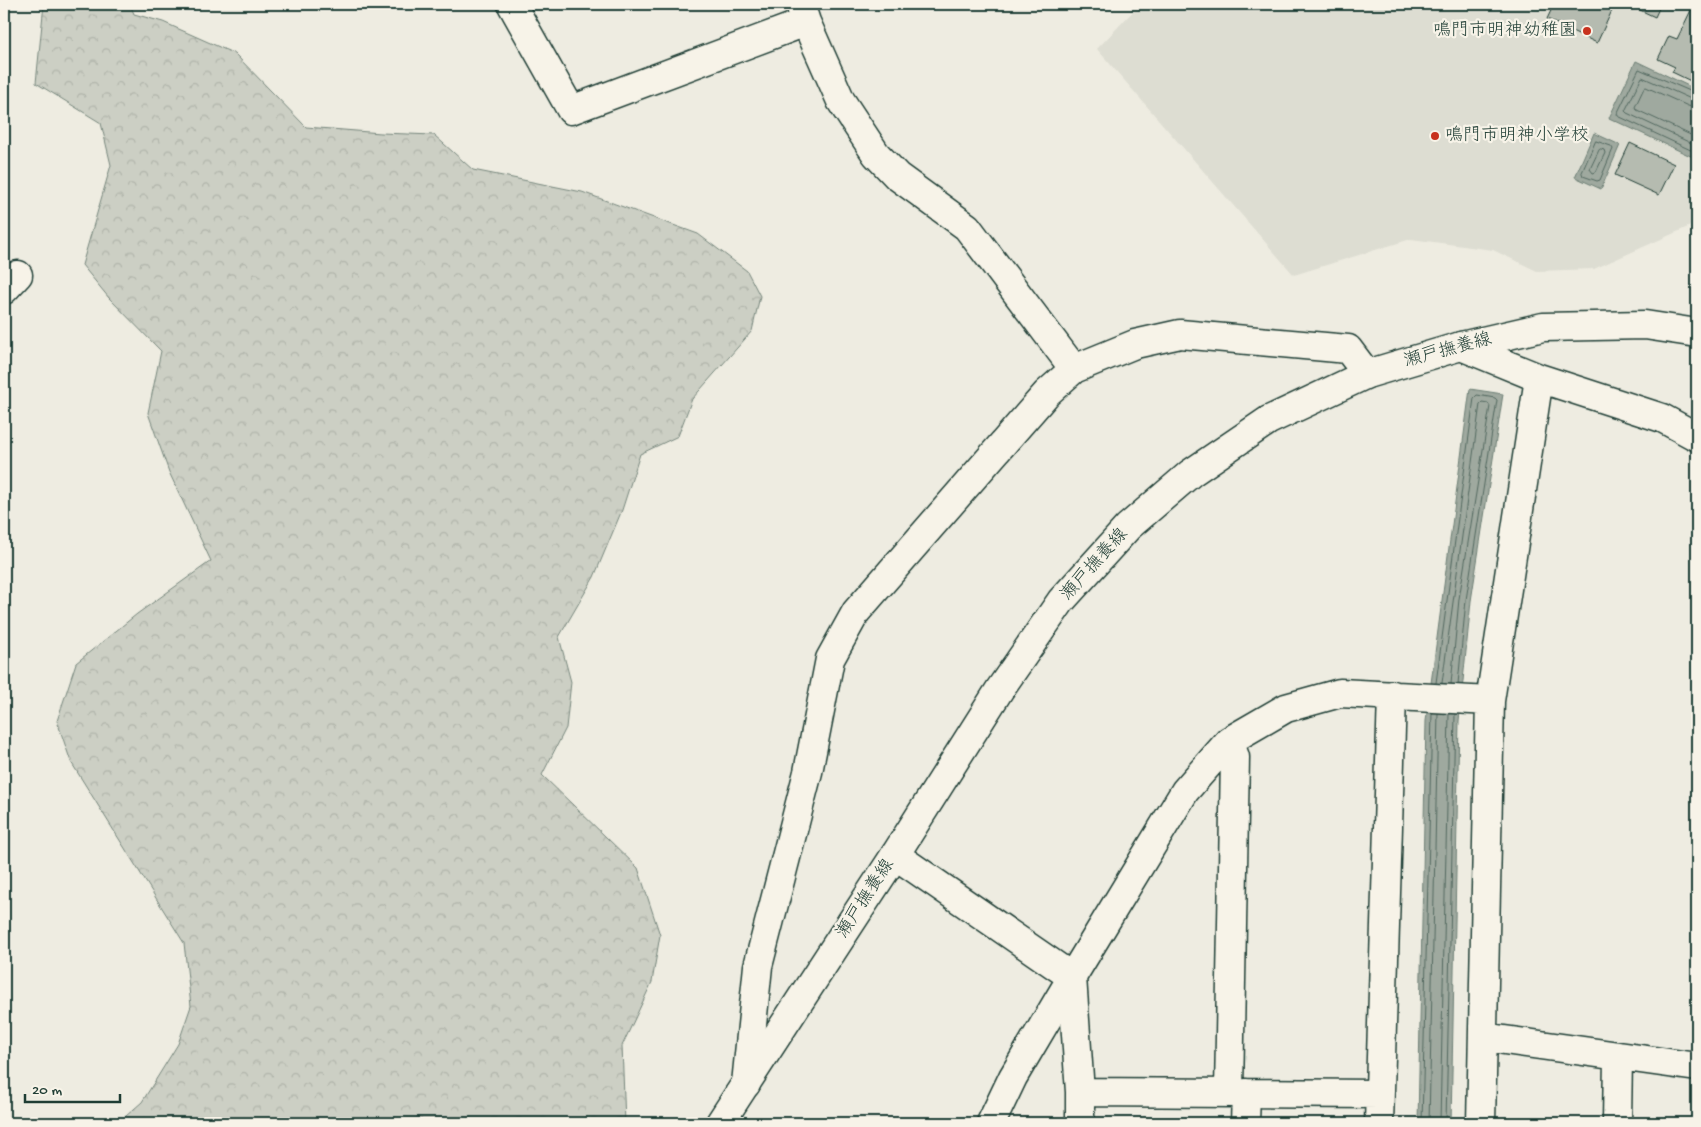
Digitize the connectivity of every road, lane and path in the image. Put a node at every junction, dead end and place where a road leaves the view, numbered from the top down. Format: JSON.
{"nodes":[{"id":1,"x":513,"y":4,"type":"edge"},
{"id":2,"x":803,"y":13,"type":"edge"},
{"id":3,"x":1697,"y":333,"type":"edge"},
{"id":4,"x":1462,"y":346,"type":"junction"},
{"id":5,"x":1074,"y":369,"type":"junction"},
{"id":6,"x":1366,"y":374,"type":"junction"},
{"id":7,"x":1540,"y":378,"type":"junction"},
{"id":8,"x":1697,"y":437,"type":"edge"},
{"id":9,"x":1405,"y":696,"type":"junction"},
{"id":10,"x":1482,"y":701,"type":"junction"},
{"id":11,"x":1229,"y":740,"type":"junction"},
{"id":12,"x":894,"y":855,"type":"junction"},
{"id":13,"x":1072,"y":977,"type":"junction"},
{"id":14,"x":1483,"y":1036,"type":"junction"},
{"id":15,"x":1618,"y":1056,"type":"junction"},
{"id":16,"x":1697,"y":1067,"type":"edge"},
{"id":17,"x":746,"y":1084,"type":"junction"},
{"id":18,"x":1080,"y":1092,"type":"junction"},
{"id":19,"x":1238,"y":1092,"type":"junction"},
{"id":20,"x":1380,"y":1094,"type":"junction"},
{"id":21,"x":720,"y":1123,"type":"edge"},
{"id":22,"x":991,"y":1123,"type":"edge"},
{"id":23,"x":1080,"y":1123,"type":"edge"},
{"id":24,"x":1245,"y":1123,"type":"edge"},
{"id":25,"x":1378,"y":1123,"type":"edge"},
{"id":26,"x":1481,"y":1123,"type":"edge"},
{"id":27,"x":1617,"y":1123,"type":"edge"}],
"edges":[{"from":1,"to":2,"type":"street"},
{"from":2,"to":5,"type":"street"},
{"from":3,"to":4,"type":"street","name":"瀬戸撫養線"},
{"from":4,"to":6,"type":"street","name":"瀬戸撫養線"},
{"from":4,"to":7,"type":"street"},
{"from":5,"to":6,"type":"street"},
{"from":5,"to":17,"type":"street"},
{"from":6,"to":12,"type":"street","name":"瀬戸撫養線"},
{"from":7,"to":8,"type":"street"},
{"from":7,"to":10,"type":"street"},
{"from":9,"to":10,"type":"street"},
{"from":9,"to":11,"type":"street"},
{"from":9,"to":20,"type":"street"},
{"from":10,"to":14,"type":"street"},
{"from":11,"to":13,"type":"street"},
{"from":11,"to":19,"type":"street"},
{"from":12,"to":13,"type":"street"},
{"from":12,"to":17,"type":"street","name":"瀬戸撫養線"},
{"from":13,"to":18,"type":"street"},
{"from":13,"to":22,"type":"street"},
{"from":14,"to":15,"type":"street"},
{"from":14,"to":26,"type":"street"},
{"from":15,"to":16,"type":"street"},
{"from":15,"to":27,"type":"street"},
{"from":17,"to":21,"type":"street","name":"瀬戸撫養線"},
{"from":18,"to":19,"type":"street"},
{"from":18,"to":23,"type":"street"},
{"from":19,"to":20,"type":"street"},
{"from":19,"to":24,"type":"street"},
{"from":20,"to":25,"type":"street"}]}
